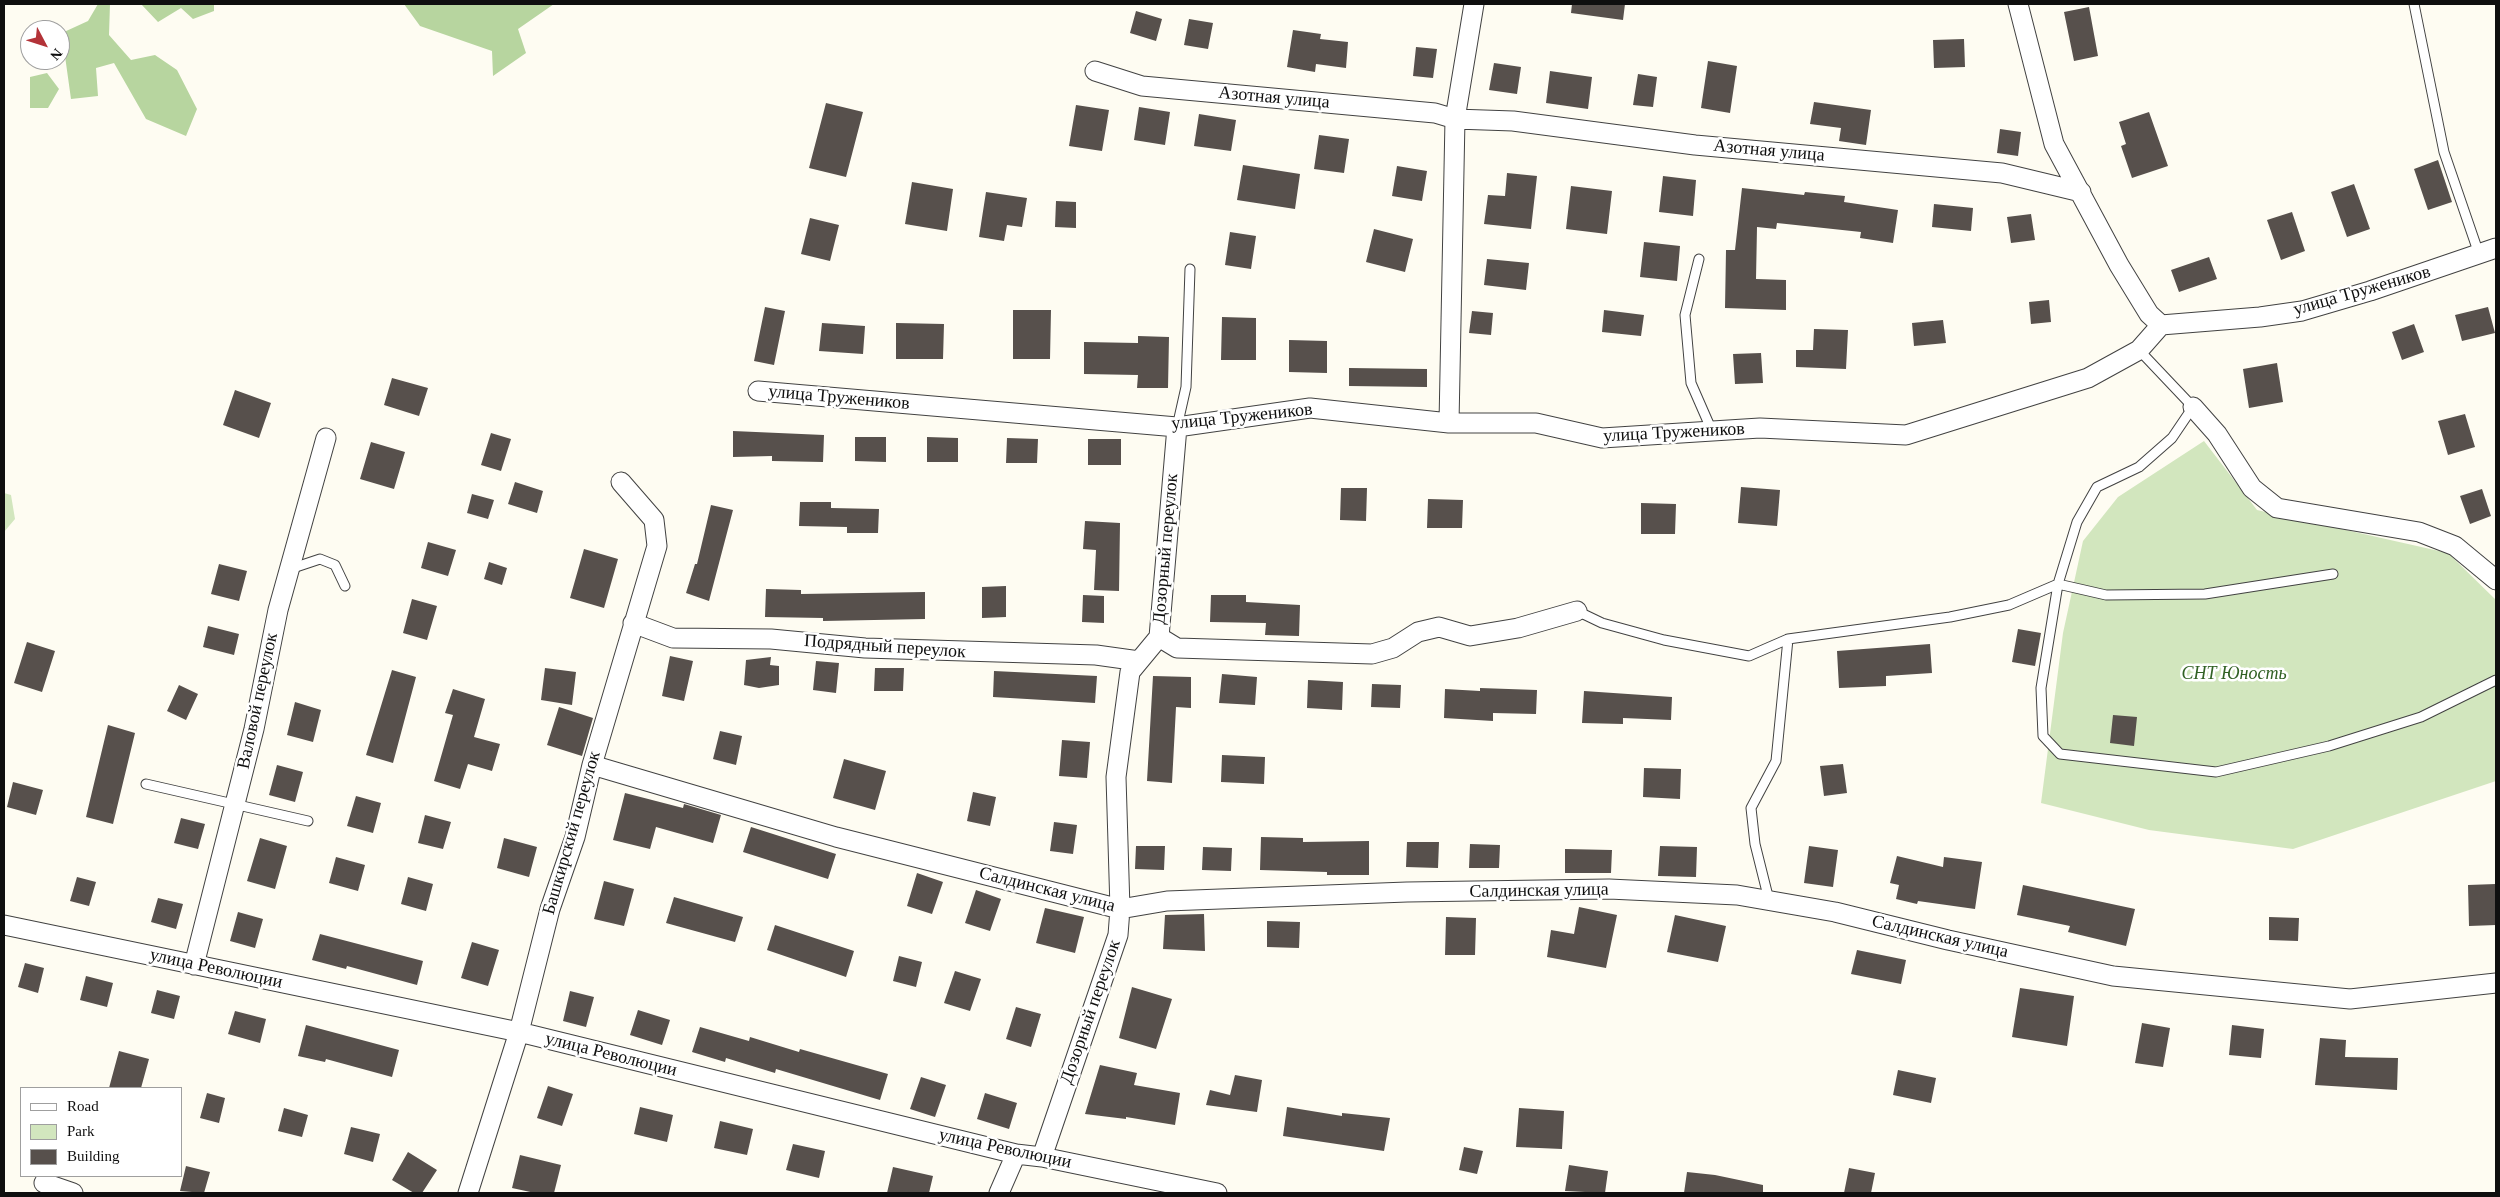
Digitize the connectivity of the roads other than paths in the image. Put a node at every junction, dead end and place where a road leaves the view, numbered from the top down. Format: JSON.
{"nodes":[{"id":1,"x":1474,"y":4,"type":"edge"},
{"id":2,"x":2018,"y":4,"type":"edge"},
{"id":3,"x":2414,"y":4,"type":"edge"},
{"id":4,"x":1095,"y":71,"type":"dead end"},
{"id":5,"x":1456,"y":119,"type":"junction"},
{"id":6,"x":2081,"y":192,"type":"junction"},
{"id":7,"x":2488,"y":251,"type":"edge"},
{"id":8,"x":1699,"y":259,"type":"dead end"},
{"id":9,"x":1190,"y":269,"type":"dead end"},
{"id":10,"x":2161,"y":325,"type":"junction"},
{"id":11,"x":2139,"y":350,"type":"junction"},
{"id":12,"x":758,"y":391,"type":"dead end"},
{"id":13,"x":2193,"y":407,"type":"junction"},
{"id":14,"x":1449,"y":423,"type":"junction"},
{"id":15,"x":1177,"y":426,"type":"junction"},
{"id":16,"x":1712,"y":431,"type":"junction"},
{"id":17,"x":326,"y":438,"type":"dead end"},
{"id":18,"x":621,"y":482,"type":"dead end"},
{"id":19,"x":290,"y":569,"type":"junction"},
{"id":20,"x":2333,"y":574,"type":"dead end"},
{"id":21,"x":2496,"y":580,"type":"edge"},
{"id":22,"x":2058,"y":584,"type":"junction"},
{"id":23,"x":345,"y":586,"type":"dead end"},
{"id":24,"x":1578,"y":611,"type":"joint"},
{"id":25,"x":634,"y":623,"type":"junction"},
{"id":26,"x":1159,"y":638,"type":"junction"},
{"id":27,"x":1788,"y":639,"type":"junction"},
{"id":28,"x":1139,"y":661,"type":"junction"},
{"id":29,"x":2496,"y":680,"type":"edge"},
{"id":30,"x":592,"y":766,"type":"junction"},
{"id":31,"x":146,"y":784,"type":"dead end"},
{"id":32,"x":234,"y":804,"type":"junction"},
{"id":33,"x":308,"y":821,"type":"dead end"},
{"id":34,"x":1769,"y":900,"type":"junction"},
{"id":35,"x":1120,"y":909,"type":"junction"},
{"id":36,"x":4,"y":925,"type":"edge"},
{"id":37,"x":194,"y":965,"type":"junction"},
{"id":38,"x":2496,"y":983,"type":"edge"},
{"id":39,"x":519,"y":1032,"type":"junction"},
{"id":40,"x":1016,"y":1154,"type":"junction"},
{"id":41,"x":1042,"y":1156,"type":"junction"},
{"id":42,"x":44,"y":1184,"type":"dead end"},
{"id":43,"x":73,"y":1193,"type":"edge"},
{"id":44,"x":468,"y":1193,"type":"edge"},
{"id":45,"x":999,"y":1193,"type":"edge"},
{"id":46,"x":1217,"y":1193,"type":"edge"}],
"edges":[{"from":1,"to":5,"type":"street"},
{"from":2,"to":6,"type":"street"},
{"from":3,"to":7,"type":"lane"},
{"from":4,"to":5,"type":"street","name":"Азотная улица"},
{"from":5,"to":6,"type":"street","name":"Азотная улица"},
{"from":5,"to":14,"type":"street"},
{"from":6,"to":10,"type":"street"},
{"from":7,"to":10,"type":"street","name":"улица Тружеников"},
{"from":8,"to":16,"type":"lane"},
{"from":9,"to":15,"type":"lane"},
{"from":10,"to":11,"type":"street","name":"улица Тружеников"},
{"from":11,"to":13,"type":"lane"},
{"from":11,"to":16,"type":"street","name":"улица Тружеников"},
{"from":12,"to":15,"type":"street","name":"улица Тружеников"},
{"from":13,"to":21,"type":"street"},
{"from":13,"to":22,"type":"lane"},
{"from":14,"to":15,"type":"street","name":"улица Тружеников"},
{"from":14,"to":16,"type":"street","name":"улица Тружеников"},
{"from":15,"to":26,"type":"street","name":"Дозорный переулок"},
{"from":17,"to":19,"type":"street","name":"Валовой переулок"},
{"from":18,"to":25,"type":"street","name":"Башкирский переулок"},
{"from":19,"to":23,"type":"lane"},
{"from":19,"to":32,"type":"street","name":"Валовой переулок"},
{"from":20,"to":22,"type":"lane"},
{"from":22,"to":27,"type":"lane"},
{"from":22,"to":29,"type":"lane"},
{"from":24,"to":26,"type":"street"},
{"from":24,"to":27,"type":"lane"},
{"from":25,"to":28,"type":"street","name":"Подрядный переулок"},
{"from":25,"to":30,"type":"street","name":"Башкирский переулок"},
{"from":26,"to":28,"type":"street","name":"Дозорный переулок"},
{"from":27,"to":34,"type":"lane"},
{"from":28,"to":35,"type":"street","name":"Дозорный переулок"},
{"from":30,"to":35,"type":"street","name":"Салдинская улица"},
{"from":30,"to":39,"type":"street","name":"Башкирский переулок"},
{"from":31,"to":32,"type":"lane"},
{"from":32,"to":33,"type":"lane"},
{"from":32,"to":37,"type":"street","name":"Валовой переулок"},
{"from":34,"to":35,"type":"street","name":"Салдинская улица"},
{"from":34,"to":38,"type":"street","name":"Салдинская улица"},
{"from":35,"to":41,"type":"street","name":"Дозорный переулок"},
{"from":36,"to":37,"type":"street","name":"улица Революции"},
{"from":37,"to":39,"type":"street","name":"улица Революции"},
{"from":39,"to":40,"type":"street","name":"улица Революции"},
{"from":39,"to":44,"type":"street","name":"Башкирский переулок"},
{"from":40,"to":41,"type":"street","name":"улица Революции"},
{"from":40,"to":45,"type":"street"},
{"from":41,"to":46,"type":"street","name":"улица Революции"},
{"from":42,"to":43,"type":"street"}]}
